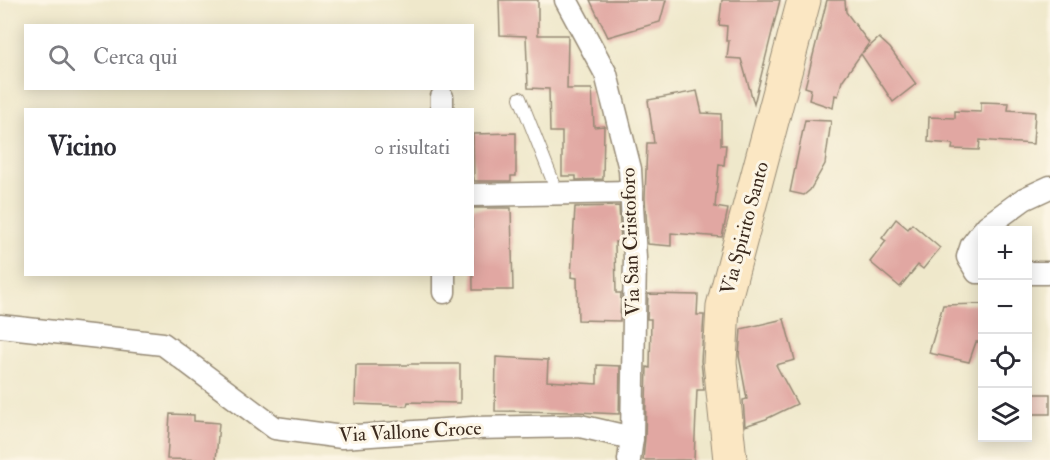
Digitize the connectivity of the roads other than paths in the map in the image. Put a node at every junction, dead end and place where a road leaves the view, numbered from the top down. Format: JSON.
{"nodes":[{"id":1,"x":566,"y":0,"type":"edge"},
{"id":2,"x":804,"y":0,"type":"edge"},
{"id":3,"x":520,"y":98,"type":"dead end"},
{"id":4,"x":1050,"y":187,"type":"edge"},
{"id":5,"x":631,"y":192,"type":"junction"},
{"id":6,"x":558,"y":194,"type":"junction"},
{"id":7,"x":474,"y":195,"type":"edge"},
{"id":8,"x":987,"y":226,"type":"edge"},
{"id":9,"x":978,"y":237,"type":"edge"},
{"id":10,"x":978,"y":272,"type":"edge"},
{"id":11,"x":0,"y":326,"type":"edge"},
{"id":12,"x":630,"y":449,"type":"edge"},
{"id":13,"x":730,"y":460,"type":"edge"}],
"edges":[{"from":1,"to":5,"type":"street","name":"Via San Cristoforo"},
{"from":2,"to":13,"type":"street","name":"Via Spirito Santo"},
{"from":3,"to":6,"type":"lane"},
{"from":4,"to":8,"type":"street"},
{"from":5,"to":6,"type":"street"},
{"from":5,"to":12,"type":"street","name":"Via San Cristoforo"},
{"from":6,"to":7,"type":"street"},
{"from":9,"to":10,"type":"street"},
{"from":11,"to":12,"type":"street","name":"Via Vallone Croce"}]}
